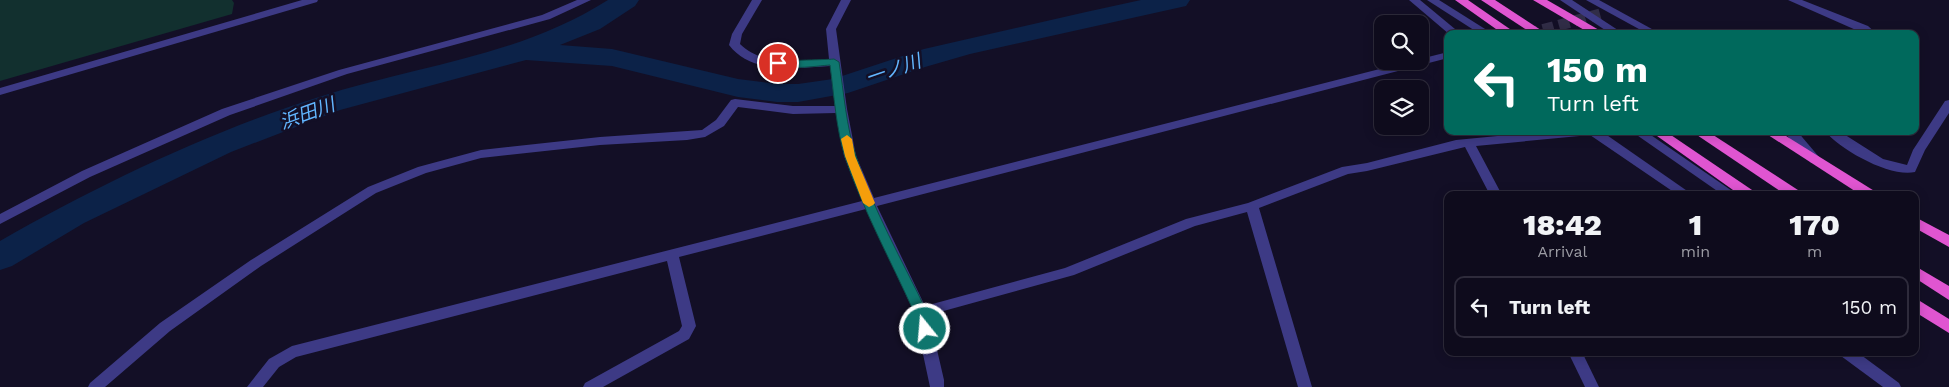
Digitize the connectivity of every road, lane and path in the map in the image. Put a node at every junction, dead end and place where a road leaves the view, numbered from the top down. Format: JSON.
{"nodes":[{"id":1,"x":312,"y":0,"type":"edge"},
{"id":2,"x":586,"y":0,"type":"edge"},
{"id":3,"x":757,"y":0,"type":"edge"},
{"id":4,"x":846,"y":0,"type":"edge"},
{"id":5,"x":1414,"y":0,"type":"edge"},
{"id":6,"x":1432,"y":0,"type":"edge"},
{"id":7,"x":1461,"y":0,"type":"edge"},
{"id":8,"x":1487,"y":0,"type":"edge"},
{"id":9,"x":1538,"y":0,"type":"edge"},
{"id":10,"x":1564,"y":0,"type":"edge"},
{"id":11,"x":1591,"y":0,"type":"edge"},
{"id":12,"x":1793,"y":0,"type":"edge"},
{"id":13,"x":1614,"y":11,"type":"junction"},
{"id":14,"x":1600,"y":14,"type":"tunnel mouth"},
{"id":15,"x":1451,"y":30,"type":"edge"},
{"id":16,"x":1481,"y":30,"type":"edge"},
{"id":17,"x":1505,"y":30,"type":"edge"},
{"id":18,"x":1535,"y":30,"type":"edge"},
{"id":19,"x":1593,"y":30,"type":"edge"},
{"id":20,"x":1613,"y":30,"type":"edge"},
{"id":21,"x":1649,"y":30,"type":"edge"},
{"id":22,"x":1867,"y":30,"type":"edge"},
{"id":23,"x":1444,"y":56,"type":"edge"},
{"id":24,"x":835,"y":66,"type":"junction"},
{"id":25,"x":0,"y":92,"type":"edge"},
{"id":26,"x":1949,"y":104,"type":"edge"},
{"id":27,"x":840,"y":108,"type":"junction"},
{"id":28,"x":1550,"y":135,"type":"edge"},
{"id":29,"x":1600,"y":135,"type":"edge"},
{"id":30,"x":1643,"y":135,"type":"edge"},
{"id":31,"x":1662,"y":135,"type":"edge"},
{"id":32,"x":1703,"y":135,"type":"edge"},
{"id":33,"x":1774,"y":135,"type":"edge"},
{"id":34,"x":1794,"y":135,"type":"edge"},
{"id":35,"x":1837,"y":135,"type":"edge"},
{"id":36,"x":1469,"y":143,"type":"junction"},
{"id":37,"x":1818,"y":164,"type":"junction"},
{"id":38,"x":1494,"y":191,"type":"edge"},
{"id":39,"x":1681,"y":191,"type":"edge"},
{"id":40,"x":1726,"y":191,"type":"edge"},
{"id":41,"x":1744,"y":191,"type":"edge"},
{"id":42,"x":1790,"y":191,"type":"edge"},
{"id":43,"x":1863,"y":191,"type":"edge"},
{"id":44,"x":870,"y":204,"type":"junction"},
{"id":45,"x":1252,"y":206,"type":"junction"},
{"id":46,"x":0,"y":220,"type":"edge"},
{"id":47,"x":1919,"y":224,"type":"edge"},
{"id":48,"x":1949,"y":242,"type":"edge"},
{"id":49,"x":672,"y":254,"type":"junction"},
{"id":50,"x":1919,"y":274,"type":"edge"},
{"id":51,"x":1949,"y":294,"type":"edge"},
{"id":52,"x":1919,"y":307,"type":"edge"},
{"id":53,"x":921,"y":312,"type":"junction"},
{"id":54,"x":1949,"y":327,"type":"edge"},
{"id":55,"x":1577,"y":356,"type":"edge"},
{"id":56,"x":1851,"y":356,"type":"edge"},
{"id":57,"x":95,"y":387,"type":"edge"},
{"id":58,"x":254,"y":387,"type":"edge"},
{"id":59,"x":590,"y":387,"type":"edge"},
{"id":60,"x":937,"y":387,"type":"edge"},
{"id":61,"x":1305,"y":387,"type":"edge"},
{"id":62,"x":1592,"y":387,"type":"edge"},
{"id":63,"x":1894,"y":387,"type":"edge"}],
"edges":[{"from":1,"to":25,"type":"street"},
{"from":2,"to":46,"type":"street"},
{"from":3,"to":24,"type":"street"},
{"from":4,"to":24,"type":"street"},
{"from":5,"to":15,"type":"street"},
{"from":6,"to":16,"type":"street"},
{"from":7,"to":17,"type":"highway"},
{"from":8,"to":18,"type":"highway"},
{"from":9,"to":19,"type":"highway"},
{"from":10,"to":20,"type":"street"},
{"from":11,"to":13,"type":"street"},
{"from":12,"to":22,"type":"street"},
{"from":13,"to":14,"type":"street"},
{"from":13,"to":21,"type":"street"},
{"from":23,"to":44,"type":"street"},
{"from":24,"to":27,"type":"street"},
{"from":26,"to":35,"type":"street"},
{"from":27,"to":44,"type":"street"},
{"from":27,"to":57,"type":"street"},
{"from":28,"to":36,"type":"street"},
{"from":29,"to":39,"type":"street"},
{"from":30,"to":40,"type":"street"},
{"from":31,"to":41,"type":"highway"},
{"from":32,"to":42,"type":"highway"},
{"from":33,"to":37,"type":"highway"},
{"from":34,"to":37,"type":"street"},
{"from":36,"to":38,"type":"street"},
{"from":36,"to":45,"type":"street"},
{"from":37,"to":43,"type":"highway"},
{"from":44,"to":49,"type":"street"},
{"from":44,"to":53,"type":"street"},
{"from":45,"to":53,"type":"street"},
{"from":45,"to":61,"type":"street"},
{"from":47,"to":48,"type":"highway"},
{"from":49,"to":58,"type":"street"},
{"from":49,"to":59,"type":"street"},
{"from":50,"to":51,"type":"highway"},
{"from":52,"to":54,"type":"highway"},
{"from":53,"to":60,"type":"street"},
{"from":55,"to":62,"type":"street"},
{"from":56,"to":63,"type":"street"}]}
